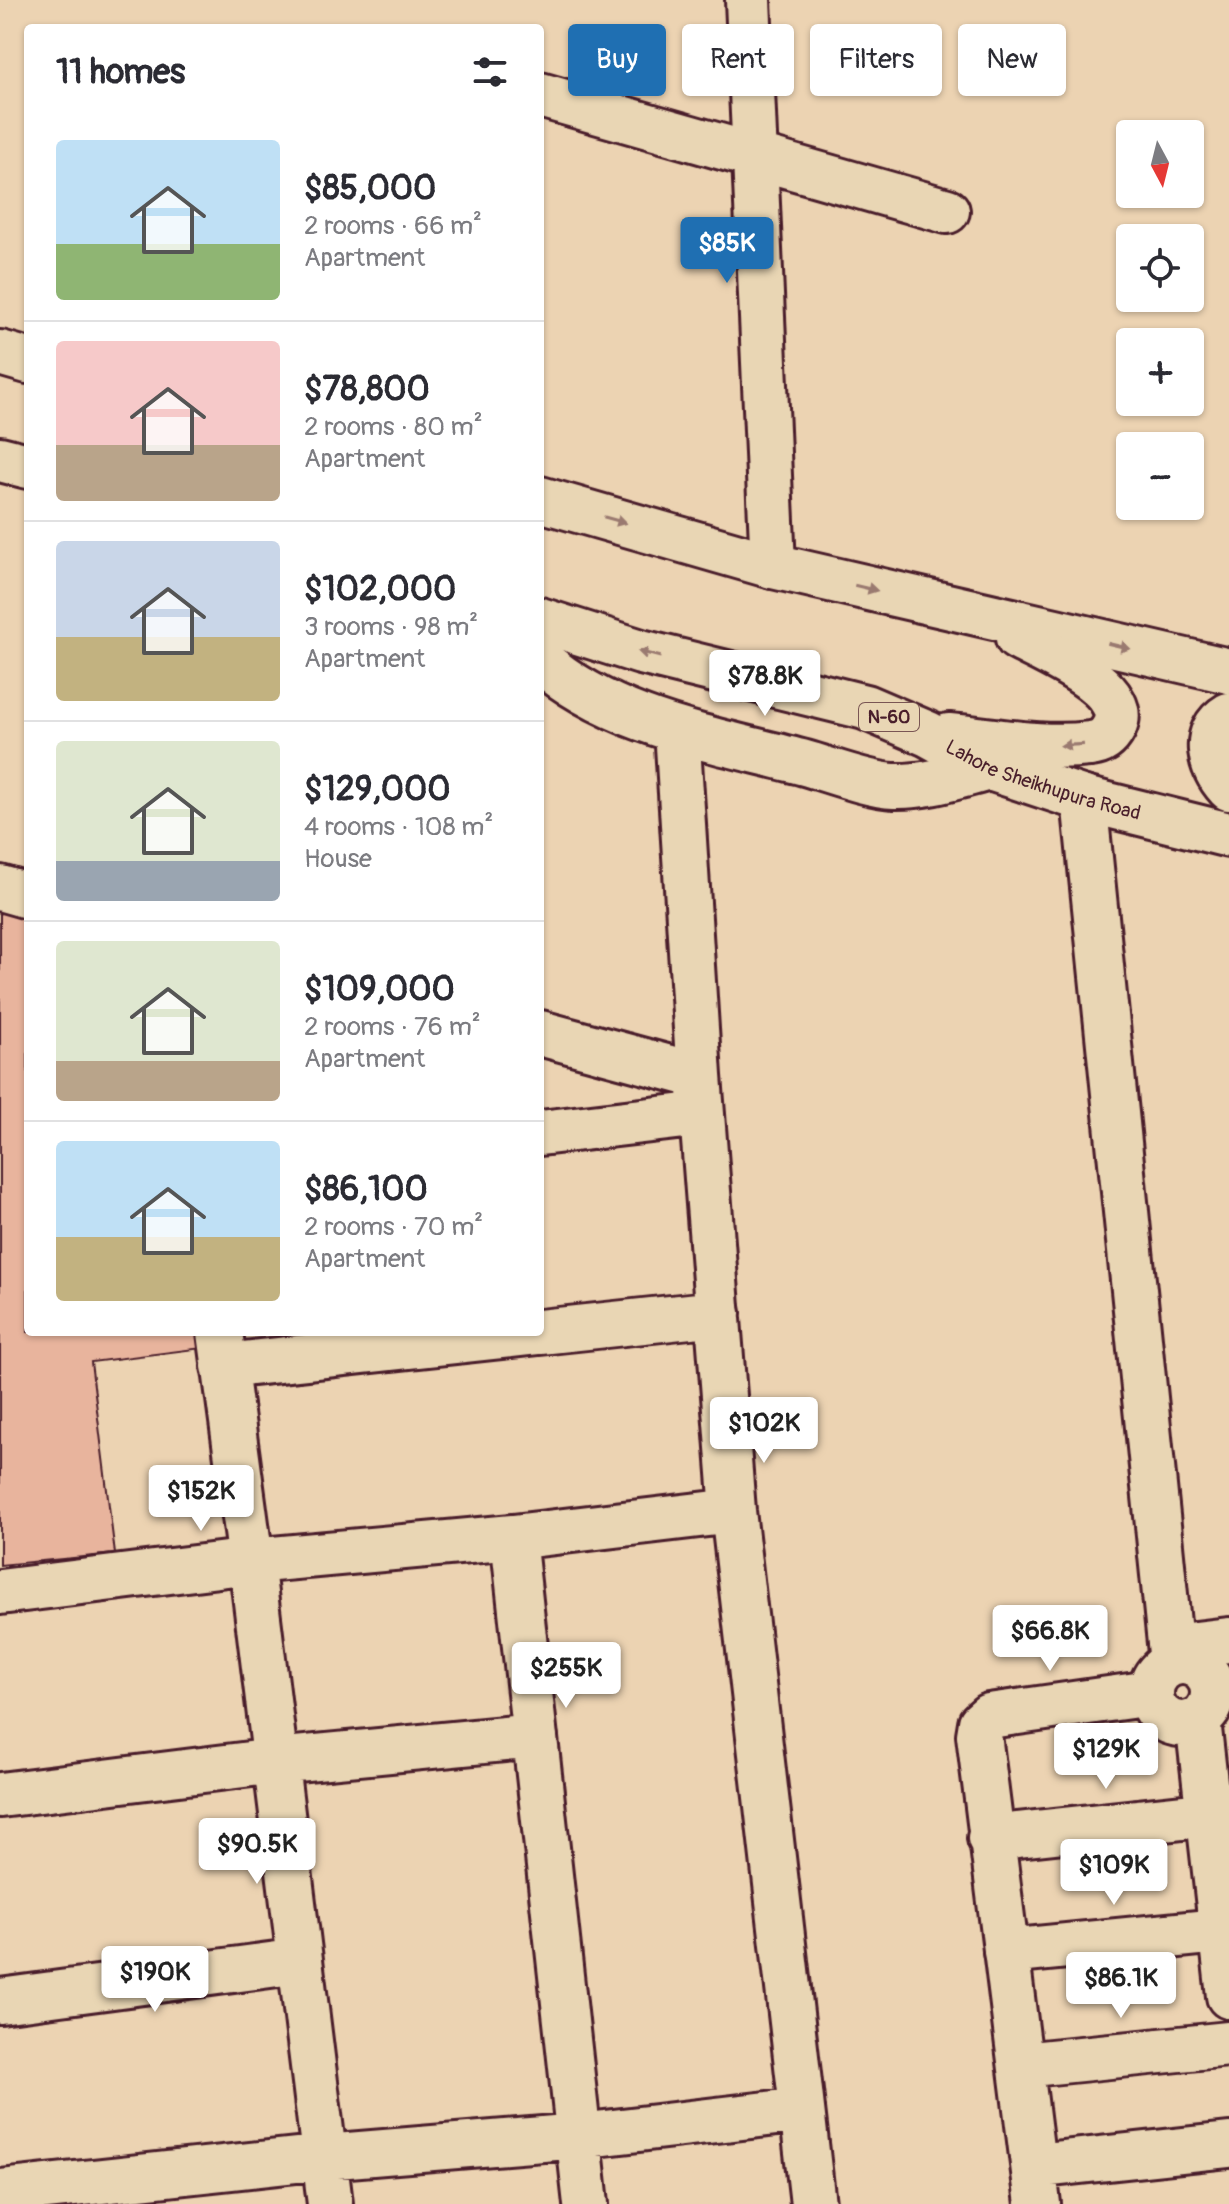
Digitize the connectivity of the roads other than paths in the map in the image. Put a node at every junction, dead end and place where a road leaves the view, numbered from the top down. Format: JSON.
{"nodes":[{"id":1,"x":748,"y":0,"type":"edge"},
{"id":2,"x":544,"y":96,"type":"edge"},
{"id":3,"x":755,"y":158,"type":"junction"},
{"id":4,"x":947,"y":211,"type":"dead end"},
{"id":5,"x":0,"y":353,"type":"edge"},
{"id":6,"x":24,"y":360,"type":"edge"},
{"id":7,"x":0,"y":459,"type":"edge"},
{"id":8,"x":24,"y":465,"type":"edge"},
{"id":9,"x":544,"y":500,"type":"edge"},
{"id":10,"x":773,"y":566,"type":"junction"},
{"id":11,"x":971,"y":612,"type":"junction"},
{"id":12,"x":544,"y":621,"type":"edge"},
{"id":13,"x":544,"y":664,"type":"edge"},
{"id":14,"x":1229,"y":671,"type":"edge"},
{"id":15,"x":1229,"y":715,"type":"edge"},
{"id":16,"x":677,"y":730,"type":"junction"},
{"id":17,"x":928,"y":734,"type":"junction"},
{"id":18,"x":990,"y":768,"type":"junction"},
{"id":19,"x":1229,"y":788,"type":"edge"},
{"id":20,"x":1084,"y":799,"type":"junction"},
{"id":21,"x":1229,"y":835,"type":"edge"},
{"id":22,"x":0,"y":888,"type":"edge"},
{"id":23,"x":24,"y":895,"type":"edge"},
{"id":24,"x":544,"y":1035,"type":"edge"},
{"id":25,"x":700,"y":1095,"type":"junction"},
{"id":26,"x":544,"y":1132,"type":"edge"},
{"id":27,"x":718,"y":1313,"type":"junction"},
{"id":28,"x":544,"y":1332,"type":"edge"},
{"id":29,"x":465,"y":1336,"type":"edge"},
{"id":30,"x":222,"y":1349,"type":"edge"},
{"id":31,"x":733,"y":1511,"type":"junction"},
{"id":32,"x":513,"y":1537,"type":"junction"},
{"id":33,"x":251,"y":1561,"type":"junction"},
{"id":34,"x":0,"y":1592,"type":"edge"},
{"id":35,"x":1229,"y":1640,"type":"edge"},
{"id":36,"x":1164,"y":1668,"type":"junction"},
{"id":37,"x":535,"y":1736,"type":"junction"},
{"id":38,"x":275,"y":1761,"type":"junction"},
{"id":39,"x":0,"y":1795,"type":"edge"},
{"id":40,"x":1219,"y":1813,"type":"edge"},
{"id":41,"x":990,"y":1838,"type":"junction"},
{"id":42,"x":1225,"y":1930,"type":"edge"},
{"id":43,"x":1006,"y":1952,"type":"junction"},
{"id":44,"x":300,"y":1961,"type":"junction"},
{"id":45,"x":1229,"y":1996,"type":"edge"},
{"id":46,"x":0,"y":2001,"type":"edge"},
{"id":47,"x":1229,"y":2044,"type":"edge"},
{"id":48,"x":1021,"y":2065,"type":"junction"},
{"id":49,"x":802,"y":2110,"type":"junction"},
{"id":50,"x":579,"y":2136,"type":"junction"},
{"id":51,"x":1229,"y":2145,"type":"edge"},
{"id":52,"x":324,"y":2157,"type":"junction"},
{"id":53,"x":1036,"y":2185,"type":"edge"},
{"id":54,"x":0,"y":2192,"type":"edge"},
{"id":55,"x":330,"y":2204,"type":"edge"},
{"id":56,"x":586,"y":2204,"type":"edge"},
{"id":57,"x":813,"y":2204,"type":"edge"}],
"edges":[{"from":1,"to":3,"type":"main road"},
{"from":2,"to":3,"type":"main road"},
{"from":3,"to":4,"type":"main road"},
{"from":3,"to":10,"type":"main road"},
{"from":5,"to":6,"type":"main road"},
{"from":7,"to":8,"type":"main road"},
{"from":9,"to":10,"type":"main road","one_way":true},
{"from":10,"to":11,"type":"main road","one_way":true},
{"from":11,"to":14,"type":"main road","one_way":true},
{"from":11,"to":17,"type":"main road","one_way":true},
{"from":17,"to":12,"type":"main road","name":"Lahore Sheikhupura Road","number":"N-60","one_way":true},
{"from":13,"to":16,"type":"main road"},
{"from":15,"to":19,"type":"main road"},
{"from":16,"to":18,"type":"main road"},
{"from":16,"to":25,"type":"main road"},
{"from":17,"to":18,"type":"main road","name":"Lahore Sheikhupura Road","number":"N-60"},
{"from":18,"to":20,"type":"main road","name":"Lahore Sheikhupura Road","number":"N-60"},
{"from":20,"to":21,"type":"main road","name":"Lahore Sheikhupura Road","number":"N-60"},
{"from":20,"to":36,"type":"main road"},
{"from":22,"to":23,"type":"main road"},
{"from":24,"to":25,"type":"main road"},
{"from":25,"to":26,"type":"main road"},
{"from":25,"to":27,"type":"main road"},
{"from":27,"to":28,"type":"main road"},
{"from":27,"to":31,"type":"main road"},
{"from":29,"to":30,"type":"main road"},
{"from":30,"to":33,"type":"main road"},
{"from":31,"to":32,"type":"main road"},
{"from":31,"to":49,"type":"main road"},
{"from":32,"to":33,"type":"main road"},
{"from":32,"to":37,"type":"main road"},
{"from":33,"to":34,"type":"main road"},
{"from":33,"to":38,"type":"main road"},
{"from":35,"to":36,"type":"main road"},
{"from":36,"to":40,"type":"main road"},
{"from":36,"to":41,"type":"main road"},
{"from":37,"to":38,"type":"main road"},
{"from":37,"to":50,"type":"main road"},
{"from":38,"to":39,"type":"main road"},
{"from":38,"to":44,"type":"main road"},
{"from":40,"to":41,"type":"main road"},
{"from":40,"to":42,"type":"main road"},
{"from":41,"to":43,"type":"main road"},
{"from":42,"to":43,"type":"main road"},
{"from":42,"to":45,"type":"main road"},
{"from":43,"to":48,"type":"main road"},
{"from":44,"to":46,"type":"main road"},
{"from":44,"to":52,"type":"main road"},
{"from":47,"to":48,"type":"main road"},
{"from":48,"to":53,"type":"main road"},
{"from":49,"to":50,"type":"main road"},
{"from":49,"to":57,"type":"main road"},
{"from":50,"to":52,"type":"main road"},
{"from":50,"to":56,"type":"main road"},
{"from":51,"to":53,"type":"main road"},
{"from":52,"to":54,"type":"main road"},
{"from":52,"to":55,"type":"main road"}]}
